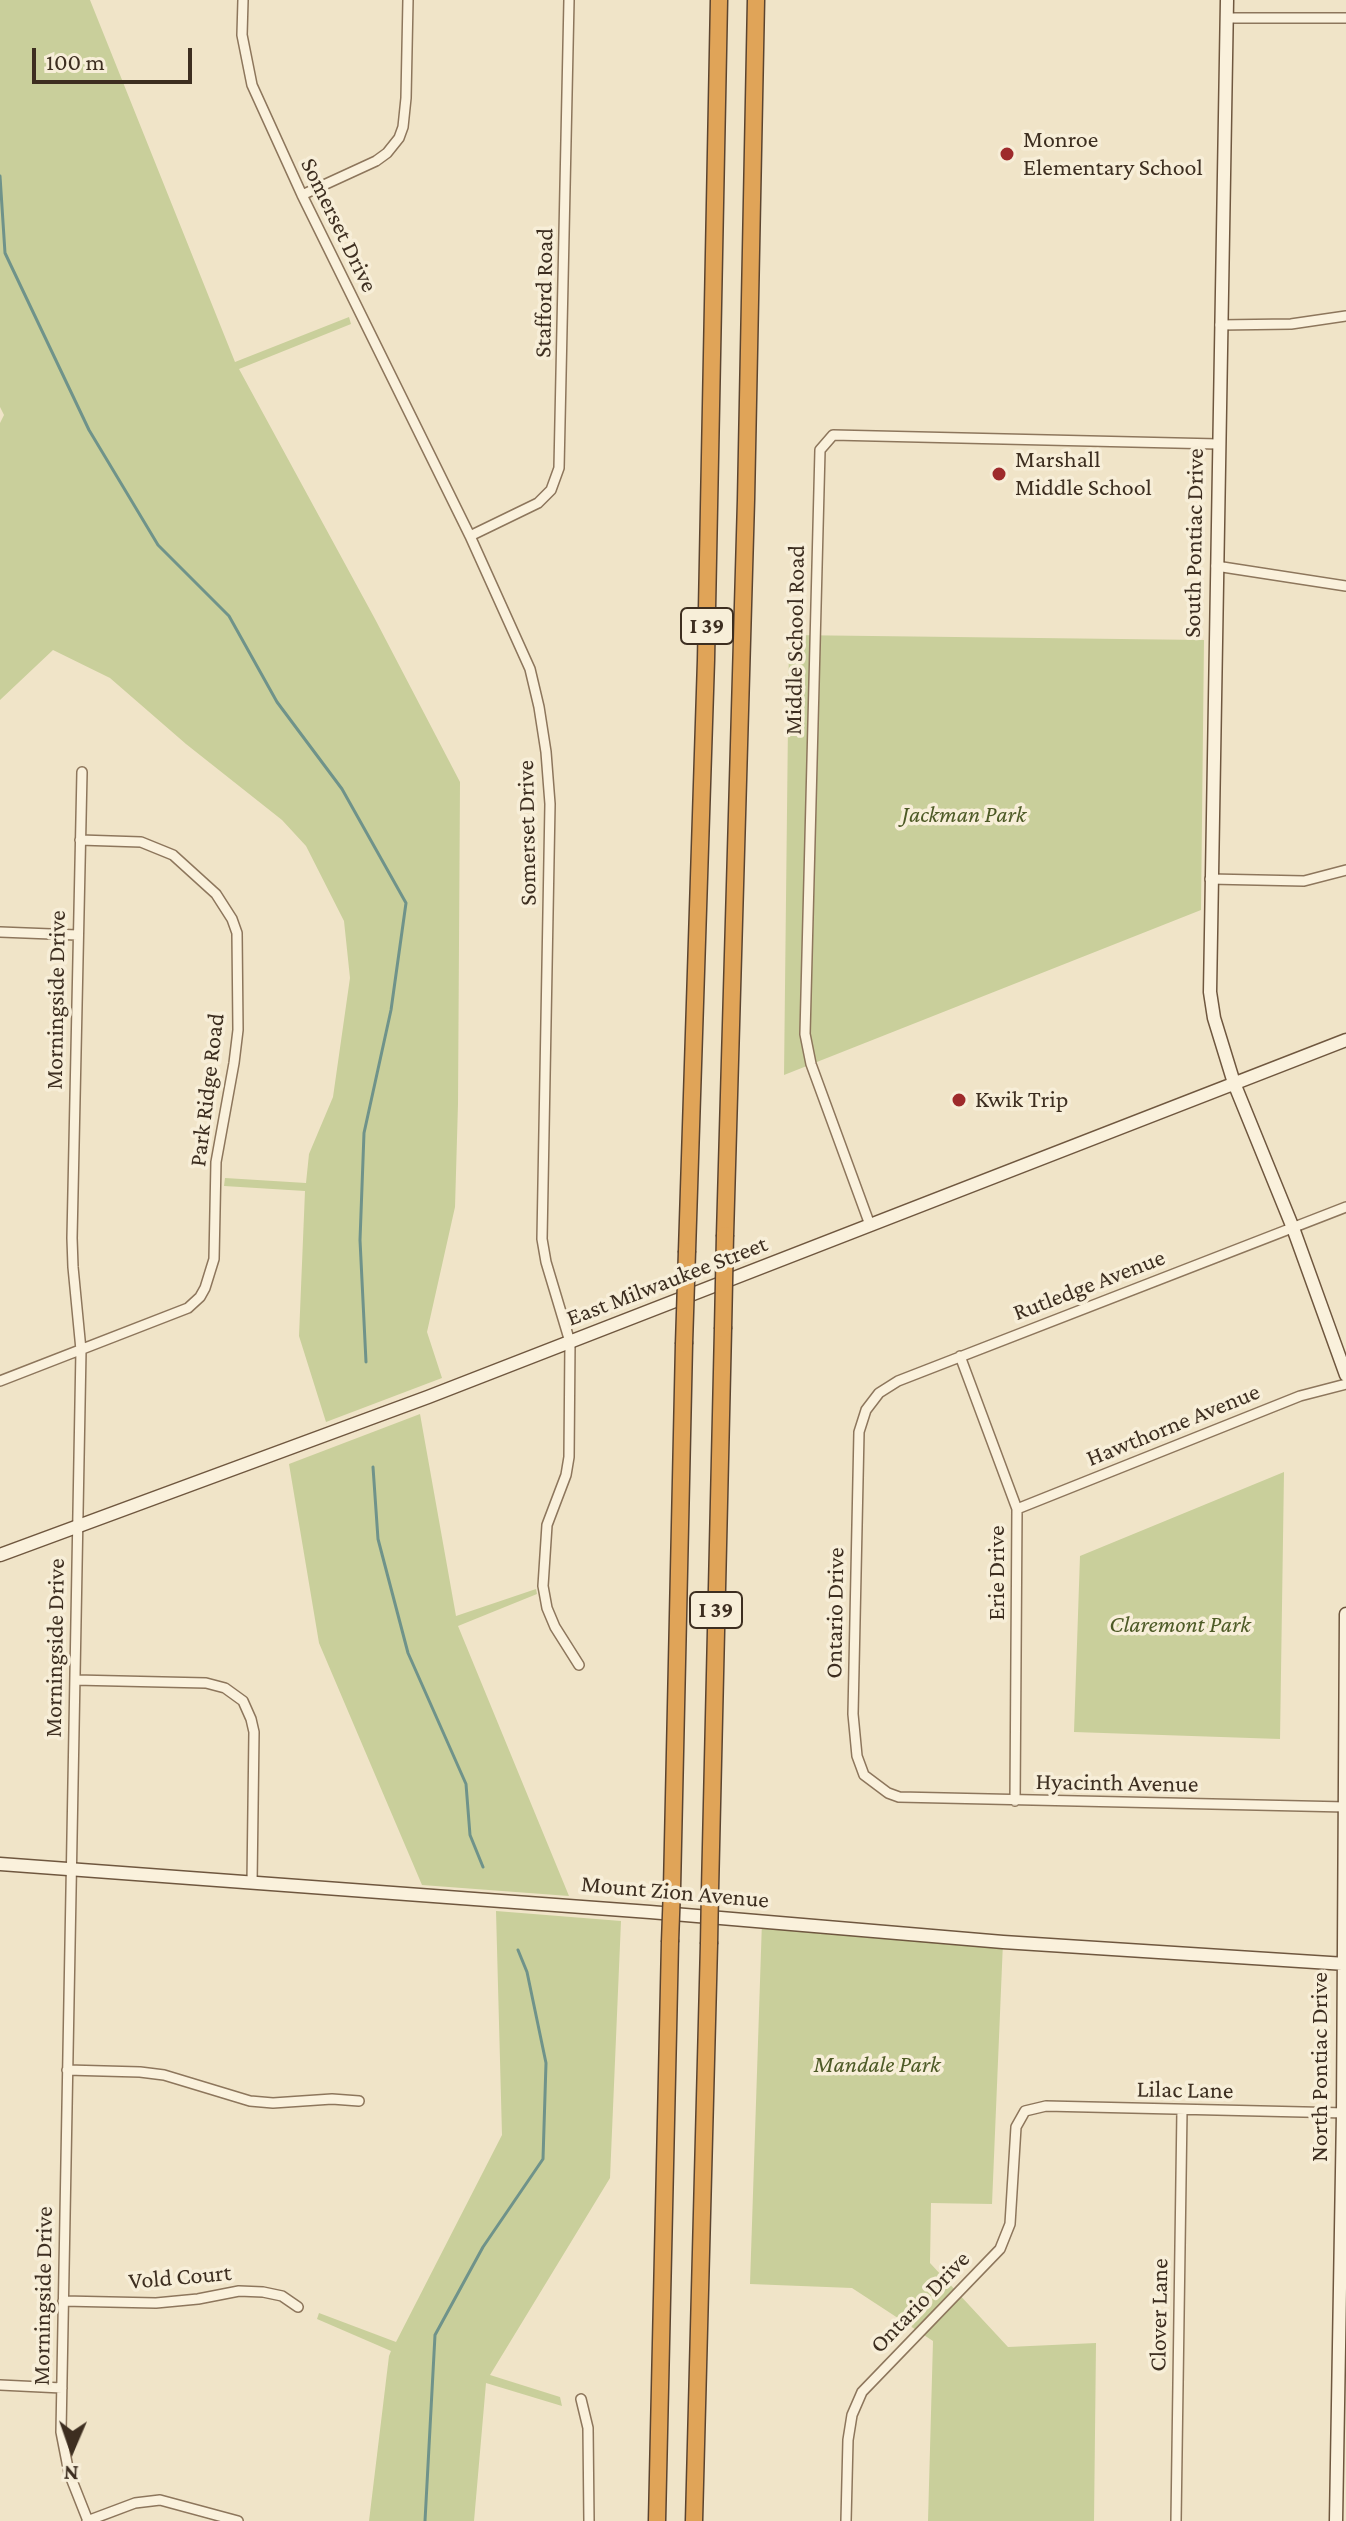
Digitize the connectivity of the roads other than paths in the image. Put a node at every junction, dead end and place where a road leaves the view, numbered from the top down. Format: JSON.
{"nodes":[{"id":1,"x":243,"y":0,"type":"edge"},
{"id":2,"x":408,"y":0,"type":"edge"},
{"id":3,"x":569,"y":0,"type":"edge"},
{"id":4,"x":719,"y":0,"type":"edge"},
{"id":5,"x":756,"y":0,"type":"edge"},
{"id":6,"x":1227,"y":0,"type":"edge"},
{"id":7,"x":1227,"y":18,"type":"junction"},
{"id":8,"x":1346,"y":18,"type":"edge"},
{"id":9,"x":302,"y":195,"type":"junction"},
{"id":10,"x":1346,"y":316,"type":"edge"},
{"id":11,"x":1220,"y":325,"type":"junction"},
{"id":12,"x":1218,"y":444,"type":"junction"},
{"id":13,"x":470,"y":536,"type":"junction"},
{"id":14,"x":1216,"y":566,"type":"junction"},
{"id":15,"x":1346,"y":586,"type":"edge"},
{"id":16,"x":82,"y":772,"type":"dead end"},
{"id":17,"x":80,"y":840,"type":"junction"},
{"id":18,"x":1346,"y":870,"type":"edge"},
{"id":19,"x":1210,"y":879,"type":"junction"},
{"id":20,"x":0,"y":932,"type":"edge"},
{"id":21,"x":77,"y":935,"type":"junction"},
{"id":22,"x":1346,"y":1040,"type":"edge"},
{"id":23,"x":1234,"y":1083,"type":"junction"},
{"id":24,"x":1346,"y":1207,"type":"edge"},
{"id":25,"x":870,"y":1225,"type":"junction"},
{"id":26,"x":1293,"y":1228,"type":"junction"},
{"id":27,"x":570,"y":1342,"type":"junction"},
{"id":28,"x":81,"y":1350,"type":"junction"},
{"id":29,"x":960,"y":1356,"type":"junction"},
{"id":30,"x":1346,"y":1375,"type":"edge"},
{"id":31,"x":0,"y":1381,"type":"edge"},
{"id":32,"x":1346,"y":1384,"type":"edge"},
{"id":33,"x":862,"y":1420,"type":"joint"},
{"id":34,"x":1017,"y":1509,"type":"junction"},
{"id":35,"x":77,"y":1526,"type":"junction"},
{"id":36,"x":0,"y":1555,"type":"edge"},
{"id":37,"x":1346,"y":1614,"type":"edge"},
{"id":38,"x":579,"y":1665,"type":"dead end"},
{"id":39,"x":75,"y":1680,"type":"junction"},
{"id":40,"x":888,"y":1793,"type":"joint"},
{"id":41,"x":1015,"y":1801,"type":"junction"},
{"id":42,"x":1345,"y":1807,"type":"edge"},
{"id":43,"x":0,"y":1864,"type":"edge"},
{"id":44,"x":71,"y":1869,"type":"junction"},
{"id":45,"x":252,"y":1883,"type":"junction"},
{"id":46,"x":1345,"y":1964,"type":"edge"},
{"id":47,"x":67,"y":2070,"type":"junction"},
{"id":48,"x":359,"y":2101,"type":"dead end"},
{"id":49,"x":1182,"y":2110,"type":"junction"},
{"id":50,"x":1025,"y":2111,"type":"joint"},
{"id":51,"x":1344,"y":2113,"type":"edge"},
{"id":52,"x":63,"y":2301,"type":"junction"},
{"id":53,"x":298,"y":2307,"type":"dead end"},
{"id":54,"x":0,"y":2385,"type":"edge"},
{"id":55,"x":62,"y":2388,"type":"junction"},
{"id":56,"x":581,"y":2399,"type":"dead end"},
{"id":57,"x":88,"y":2521,"type":"edge"},
{"id":58,"x":238,"y":2521,"type":"edge"},
{"id":59,"x":589,"y":2521,"type":"edge"},
{"id":60,"x":657,"y":2521,"type":"edge"},
{"id":61,"x":694,"y":2521,"type":"edge"},
{"id":62,"x":846,"y":2521,"type":"edge"},
{"id":63,"x":1176,"y":2521,"type":"edge"},
{"id":64,"x":1336,"y":2521,"type":"edge"}],
"edges":[{"from":1,"to":9,"type":"street","name":"Somerset Drive"},
{"from":2,"to":9,"type":"street"},
{"from":3,"to":13,"type":"street","name":"Stafford Road"},
{"from":4,"to":60,"type":"highway","number":"I 39","bridge":true},
{"from":5,"to":61,"type":"highway","number":"I 39","bridge":true},
{"from":6,"to":7,"type":"main road","name":"South Pontiac Drive"},
{"from":7,"to":8,"type":"street"},
{"from":7,"to":11,"type":"main road","name":"South Pontiac Drive"},
{"from":9,"to":13,"type":"street","name":"Somerset Drive"},
{"from":10,"to":11,"type":"street"},
{"from":11,"to":12,"type":"main road","name":"South Pontiac Drive"},
{"from":12,"to":14,"type":"main road","name":"South Pontiac Drive"},
{"from":12,"to":25,"type":"street","name":"Middle School Road"},
{"from":13,"to":27,"type":"street","name":"Somerset Drive"},
{"from":14,"to":15,"type":"street"},
{"from":14,"to":19,"type":"main road","name":"South Pontiac Drive"},
{"from":16,"to":17,"type":"street","name":"Morningside Drive"},
{"from":17,"to":21,"type":"street","name":"Morningside Drive"},
{"from":17,"to":28,"type":"street","name":"Park Ridge Road"},
{"from":18,"to":19,"type":"street"},
{"from":19,"to":23,"type":"main road","name":"South Pontiac Drive"},
{"from":20,"to":21,"type":"street"},
{"from":21,"to":28,"type":"street","name":"Morningside Drive"},
{"from":22,"to":23,"type":"main road","name":"East Milwaukee Street"},
{"from":23,"to":25,"type":"main road","name":"East Milwaukee Street"},
{"from":23,"to":26,"type":"main road"},
{"from":24,"to":26,"type":"street","name":"Rutledge Avenue"},
{"from":25,"to":27,"type":"main road","name":"East Milwaukee Street"},
{"from":26,"to":29,"type":"street","name":"Rutledge Avenue"},
{"from":26,"to":30,"type":"main road"},
{"from":27,"to":35,"type":"main road","name":"East Milwaukee Street"},
{"from":27,"to":38,"type":"street","name":"Somerset Drive"},
{"from":28,"to":31,"type":"street","name":"Park Ridge Road"},
{"from":28,"to":35,"type":"street","name":"Morningside Drive"},
{"from":29,"to":33,"type":"street","name":"Rutledge Avenue"},
{"from":29,"to":34,"type":"street","name":"Erie Drive"},
{"from":32,"to":34,"type":"street","name":"Hawthorne Avenue"},
{"from":33,"to":40,"type":"street","name":"Ontario Drive"},
{"from":34,"to":41,"type":"street","name":"Erie Drive"},
{"from":35,"to":36,"type":"main road","name":"East Milwaukee Street"},
{"from":35,"to":39,"type":"street","name":"Morningside Drive"},
{"from":37,"to":42,"type":"main road","name":"North Pontiac Drive"},
{"from":39,"to":44,"type":"street","name":"Morningside Drive"},
{"from":39,"to":45,"type":"street"},
{"from":40,"to":41,"type":"street","name":"Hyacinth Avenue"},
{"from":41,"to":42,"type":"street","name":"Hyacinth Avenue"},
{"from":42,"to":46,"type":"main road","name":"North Pontiac Drive"},
{"from":43,"to":44,"type":"main road","name":"Mount Zion Avenue"},
{"from":44,"to":45,"type":"main road","name":"Mount Zion Avenue"},
{"from":44,"to":47,"type":"street","name":"Morningside Drive"},
{"from":45,"to":46,"type":"main road","name":"Mount Zion Avenue"},
{"from":46,"to":51,"type":"main road","name":"North Pontiac Drive"},
{"from":47,"to":48,"type":"street"},
{"from":47,"to":52,"type":"street","name":"Morningside Drive"},
{"from":49,"to":50,"type":"street","name":"Lilac Lane"},
{"from":49,"to":51,"type":"street","name":"Lilac Lane"},
{"from":49,"to":63,"type":"street","name":"Clover Lane"},
{"from":50,"to":62,"type":"street","name":"Ontario Drive"},
{"from":51,"to":64,"type":"main road","name":"North Pontiac Drive"},
{"from":52,"to":53,"type":"street","name":"Vold Court"},
{"from":52,"to":55,"type":"street","name":"Morningside Drive"},
{"from":54,"to":55,"type":"street"},
{"from":55,"to":57,"type":"street","name":"Morningside Drive"},
{"from":56,"to":59,"type":"street"},
{"from":57,"to":58,"type":"street"}]}
